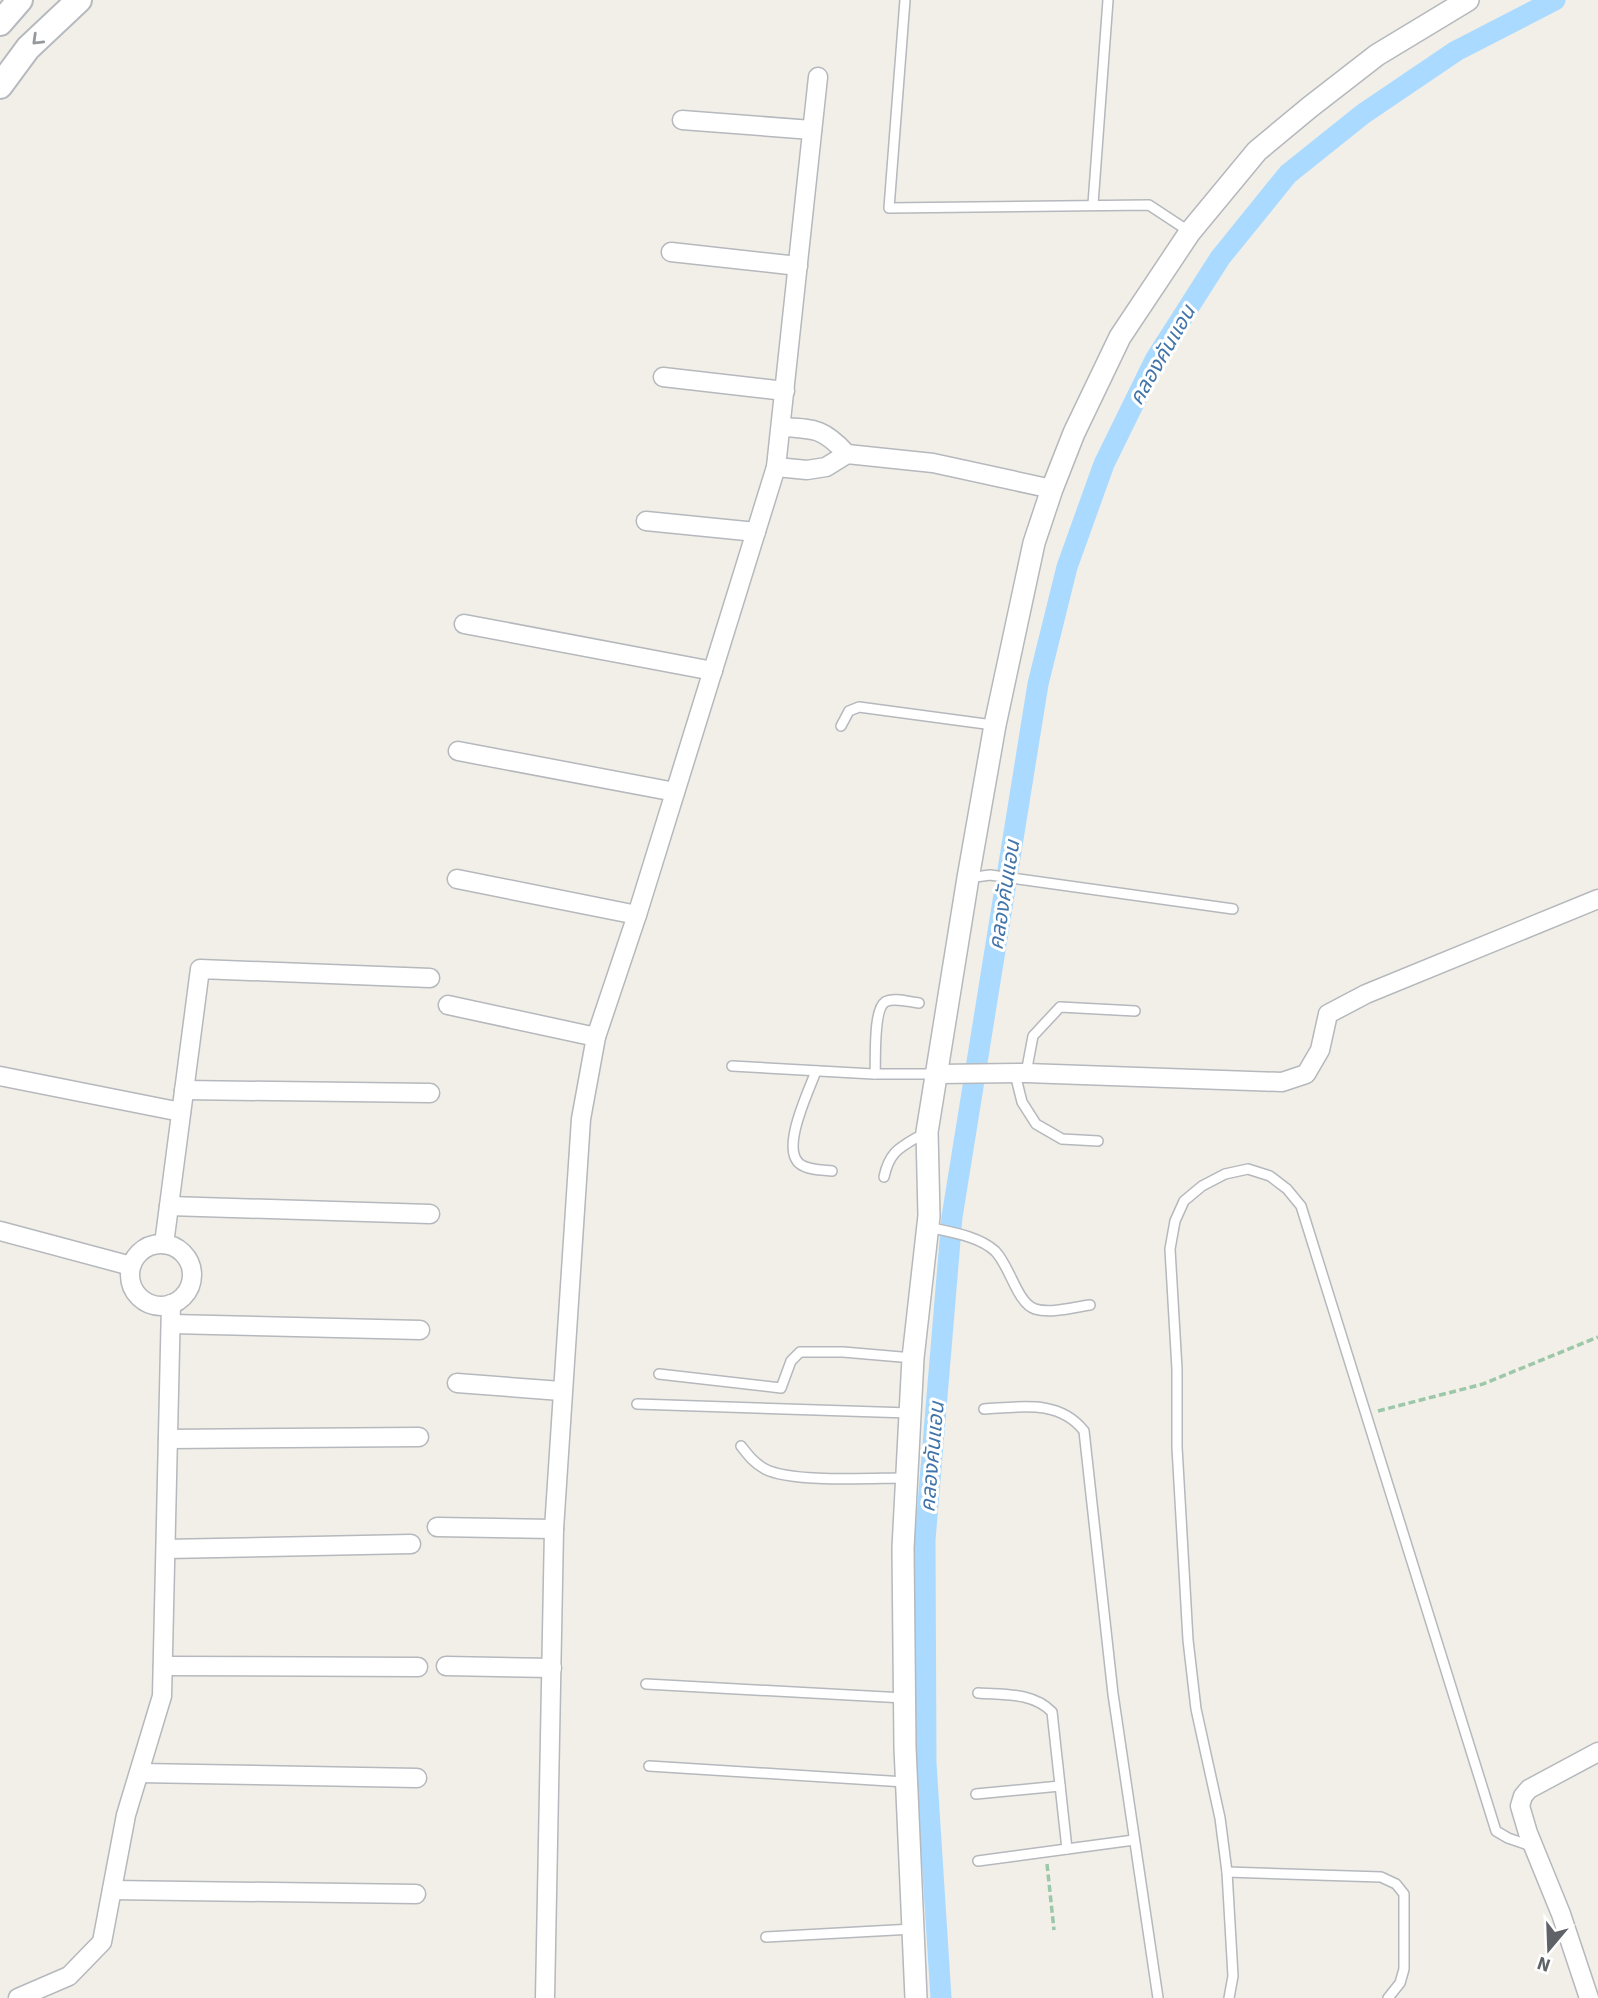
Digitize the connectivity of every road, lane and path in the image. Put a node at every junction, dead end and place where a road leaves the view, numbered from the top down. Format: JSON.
{"nodes":[{"id":1,"x":20,"y":0,"type":"edge"},
{"id":2,"x":79,"y":0,"type":"edge"},
{"id":3,"x":905,"y":0,"type":"edge"},
{"id":4,"x":1108,"y":0,"type":"edge"},
{"id":5,"x":1468,"y":0,"type":"edge"},
{"id":6,"x":0,"y":23,"type":"edge"},
{"id":7,"x":818,"y":77,"type":"dead end"},
{"id":8,"x":0,"y":86,"type":"edge"},
{"id":9,"x":682,"y":120,"type":"dead end"},
{"id":10,"x":812,"y":130,"type":"junction"},
{"id":11,"x":1093,"y":204,"type":"junction"},
{"id":12,"x":1190,"y":232,"type":"junction"},
{"id":13,"x":670,"y":252,"type":"dead end"},
{"id":14,"x":798,"y":266,"type":"junction"},
{"id":15,"x":663,"y":377,"type":"dead end"},
{"id":16,"x":785,"y":391,"type":"junction"},
{"id":17,"x":781,"y":428,"type":"junction"},
{"id":18,"x":847,"y":454,"type":"junction"},
{"id":19,"x":776,"y":467,"type":"junction"},
{"id":20,"x":1052,"y":489,"type":"junction"},
{"id":21,"x":646,"y":521,"type":"dead end"},
{"id":22,"x":756,"y":531,"type":"junction"},
{"id":23,"x":464,"y":624,"type":"dead end"},
{"id":24,"x":713,"y":671,"type":"junction"},
{"id":25,"x":995,"y":725,"type":"junction"},
{"id":26,"x":841,"y":726,"type":"dead end"},
{"id":27,"x":458,"y":751,"type":"dead end"},
{"id":28,"x":675,"y":792,"type":"junction"},
{"id":29,"x":968,"y":878,"type":"junction"},
{"id":30,"x":457,"y":879,"type":"dead end"},
{"id":31,"x":1598,"y":899,"type":"edge"},
{"id":32,"x":1233,"y":909,"type":"dead end"},
{"id":33,"x":637,"y":915,"type":"junction"},
{"id":34,"x":430,"y":978,"type":"dead end"},
{"id":35,"x":919,"y":1003,"type":"dead end"},
{"id":36,"x":448,"y":1005,"type":"dead end"},
{"id":37,"x":1135,"y":1011,"type":"dead end"},
{"id":38,"x":596,"y":1037,"type":"junction"},
{"id":39,"x":732,"y":1066,"type":"dead end"},
{"id":40,"x":816,"y":1071,"type":"junction"},
{"id":41,"x":875,"y":1074,"type":"junction"},
{"id":42,"x":937,"y":1074,"type":"junction"},
{"id":43,"x":1016,"y":1074,"type":"junction"},
{"id":44,"x":0,"y":1076,"type":"edge"},
{"id":45,"x":184,"y":1090,"type":"junction"},
{"id":46,"x":430,"y":1093,"type":"dead end"},
{"id":47,"x":181,"y":1112,"type":"junction"},
{"id":48,"x":927,"y":1132,"type":"junction"},
{"id":49,"x":1098,"y":1141,"type":"dead end"},
{"id":50,"x":832,"y":1171,"type":"dead end"},
{"id":51,"x":884,"y":1177,"type":"dead end"},
{"id":52,"x":169,"y":1206,"type":"junction"},
{"id":53,"x":430,"y":1214,"type":"dead end"},
{"id":54,"x":936,"y":1229,"type":"junction"},
{"id":55,"x":0,"y":1231,"type":"edge"},
{"id":56,"x":164,"y":1244,"type":"junction"},
{"id":57,"x":131,"y":1266,"type":"junction"},
{"id":58,"x":172,"y":1304,"type":"junction"},
{"id":59,"x":1090,"y":1305,"type":"dead end"},
{"id":60,"x":171,"y":1324,"type":"junction"},
{"id":61,"x":420,"y":1330,"type":"dead end"},
{"id":62,"x":1598,"y":1337,"type":"edge"},
{"id":63,"x":913,"y":1359,"type":"junction"},
{"id":64,"x":659,"y":1374,"type":"dead end"},
{"id":65,"x":457,"y":1383,"type":"dead end"},
{"id":66,"x":561,"y":1391,"type":"junction"},
{"id":67,"x":637,"y":1404,"type":"dead end"},
{"id":68,"x":984,"y":1409,"type":"dead end"},
{"id":69,"x":909,"y":1413,"type":"junction"},
{"id":70,"x":1366,"y":1414,"type":"junction"},
{"id":71,"x":419,"y":1437,"type":"dead end"},
{"id":72,"x":168,"y":1439,"type":"junction"},
{"id":73,"x":741,"y":1446,"type":"dead end"},
{"id":74,"x":905,"y":1478,"type":"junction"},
{"id":75,"x":437,"y":1527,"type":"dead end"},
{"id":76,"x":554,"y":1529,"type":"junction"},
{"id":77,"x":411,"y":1545,"type":"dead end"},
{"id":78,"x":166,"y":1549,"type":"junction"},
{"id":79,"x":163,"y":1666,"type":"junction"},
{"id":80,"x":446,"y":1666,"type":"dead end"},
{"id":81,"x":418,"y":1667,"type":"dead end"},
{"id":82,"x":552,"y":1668,"type":"junction"},
{"id":83,"x":646,"y":1684,"type":"dead end"},
{"id":84,"x":978,"y":1693,"type":"dead end"},
{"id":85,"x":904,"y":1698,"type":"junction"},
{"id":86,"x":1598,"y":1752,"type":"edge"},
{"id":87,"x":649,"y":1766,"type":"dead end"},
{"id":88,"x":139,"y":1773,"type":"junction"},
{"id":89,"x":417,"y":1778,"type":"dead end"},
{"id":90,"x":907,"y":1782,"type":"junction"},
{"id":91,"x":1060,"y":1786,"type":"junction"},
{"id":92,"x":976,"y":1794,"type":"dead end"},
{"id":93,"x":1134,"y":1840,"type":"junction"},
{"id":94,"x":1534,"y":1847,"type":"junction"},
{"id":95,"x":1067,"y":1849,"type":"junction"},
{"id":96,"x":1045,"y":1852,"type":"junction"},
{"id":97,"x":978,"y":1861,"type":"dead end"},
{"id":98,"x":1227,"y":1872,"type":"junction"},
{"id":99,"x":112,"y":1890,"type":"junction"},
{"id":100,"x":416,"y":1894,"type":"dead end"},
{"id":101,"x":913,"y":1929,"type":"junction"},
{"id":102,"x":1054,"y":1930,"type":"dead end"},
{"id":103,"x":766,"y":1937,"type":"dead end"},
{"id":104,"x":18,"y":1998,"type":"edge"},
{"id":105,"x":545,"y":1998,"type":"edge"},
{"id":106,"x":916,"y":1998,"type":"edge"},
{"id":107,"x":1158,"y":1998,"type":"edge"},
{"id":108,"x":1229,"y":1998,"type":"edge"},
{"id":109,"x":1388,"y":1998,"type":"edge"},
{"id":110,"x":1589,"y":1998,"type":"edge"}],
"edges":[{"from":1,"to":6,"type":"main road"},
{"from":2,"to":8,"type":"main road","one_way":true},
{"from":3,"to":11,"type":"lane"},
{"from":4,"to":11,"type":"lane"},
{"from":5,"to":12,"type":"street"},
{"from":7,"to":10,"type":"street"},
{"from":9,"to":10,"type":"street"},
{"from":10,"to":14,"type":"street"},
{"from":11,"to":12,"type":"lane"},
{"from":12,"to":20,"type":"street"},
{"from":13,"to":14,"type":"street"},
{"from":14,"to":16,"type":"street"},
{"from":15,"to":16,"type":"street"},
{"from":16,"to":17,"type":"street"},
{"from":17,"to":18,"type":"street"},
{"from":17,"to":19,"type":"street"},
{"from":18,"to":19,"type":"street"},
{"from":18,"to":20,"type":"street"},
{"from":19,"to":22,"type":"street"},
{"from":20,"to":25,"type":"street"},
{"from":21,"to":22,"type":"street"},
{"from":22,"to":24,"type":"street"},
{"from":23,"to":24,"type":"street"},
{"from":24,"to":28,"type":"street"},
{"from":25,"to":26,"type":"lane"},
{"from":25,"to":29,"type":"street"},
{"from":27,"to":28,"type":"street"},
{"from":28,"to":33,"type":"street"},
{"from":29,"to":32,"type":"lane"},
{"from":29,"to":42,"type":"street"},
{"from":30,"to":33,"type":"street"},
{"from":31,"to":43,"type":"street"},
{"from":33,"to":38,"type":"street"},
{"from":34,"to":45,"type":"street"},
{"from":35,"to":41,"type":"lane"},
{"from":36,"to":38,"type":"street"},
{"from":37,"to":43,"type":"lane"},
{"from":38,"to":66,"type":"street"},
{"from":39,"to":40,"type":"lane"},
{"from":40,"to":41,"type":"lane"},
{"from":40,"to":50,"type":"lane"},
{"from":41,"to":42,"type":"lane"},
{"from":42,"to":43,"type":"street"},
{"from":42,"to":48,"type":"street"},
{"from":43,"to":49,"type":"lane"},
{"from":44,"to":47,"type":"street"},
{"from":45,"to":46,"type":"street"},
{"from":45,"to":47,"type":"street"},
{"from":47,"to":52,"type":"street"},
{"from":48,"to":51,"type":"lane"},
{"from":48,"to":54,"type":"street"},
{"from":52,"to":53,"type":"street"},
{"from":52,"to":56,"type":"street"},
{"from":54,"to":59,"type":"lane"},
{"from":54,"to":63,"type":"street"},
{"from":55,"to":57,"type":"street"},
{"from":56,"to":57,"type":"street"},
{"from":56,"to":58,"type":"street"},
{"from":57,"to":58,"type":"street"},
{"from":58,"to":60,"type":"street"},
{"from":60,"to":61,"type":"street"},
{"from":60,"to":72,"type":"street"},
{"from":62,"to":70,"type":"path"},
{"from":63,"to":64,"type":"lane"},
{"from":63,"to":69,"type":"street"},
{"from":65,"to":66,"type":"street"},
{"from":66,"to":76,"type":"street"},
{"from":67,"to":69,"type":"lane"},
{"from":68,"to":93,"type":"lane"},
{"from":69,"to":74,"type":"street"},
{"from":70,"to":94,"type":"lane"},
{"from":70,"to":98,"type":"lane"},
{"from":71,"to":72,"type":"street"},
{"from":72,"to":78,"type":"street"},
{"from":73,"to":74,"type":"lane"},
{"from":74,"to":85,"type":"street"},
{"from":75,"to":76,"type":"street"},
{"from":76,"to":82,"type":"street"},
{"from":77,"to":78,"type":"street"},
{"from":78,"to":79,"type":"street"},
{"from":79,"to":81,"type":"street"},
{"from":79,"to":88,"type":"street"},
{"from":80,"to":82,"type":"street"},
{"from":82,"to":105,"type":"street"},
{"from":83,"to":85,"type":"lane"},
{"from":84,"to":91,"type":"lane"},
{"from":85,"to":90,"type":"street"},
{"from":86,"to":94,"type":"street"},
{"from":87,"to":90,"type":"lane"},
{"from":88,"to":89,"type":"street"},
{"from":88,"to":99,"type":"street"},
{"from":90,"to":101,"type":"street"},
{"from":91,"to":92,"type":"lane"},
{"from":91,"to":95,"type":"lane"},
{"from":93,"to":95,"type":"lane"},
{"from":93,"to":107,"type":"lane"},
{"from":94,"to":110,"type":"street"},
{"from":95,"to":96,"type":"lane"},
{"from":96,"to":97,"type":"lane"},
{"from":96,"to":102,"type":"path"},
{"from":98,"to":108,"type":"lane"},
{"from":98,"to":109,"type":"lane"},
{"from":99,"to":100,"type":"street"},
{"from":99,"to":104,"type":"street"},
{"from":101,"to":103,"type":"lane"},
{"from":101,"to":106,"type":"street"}]}
